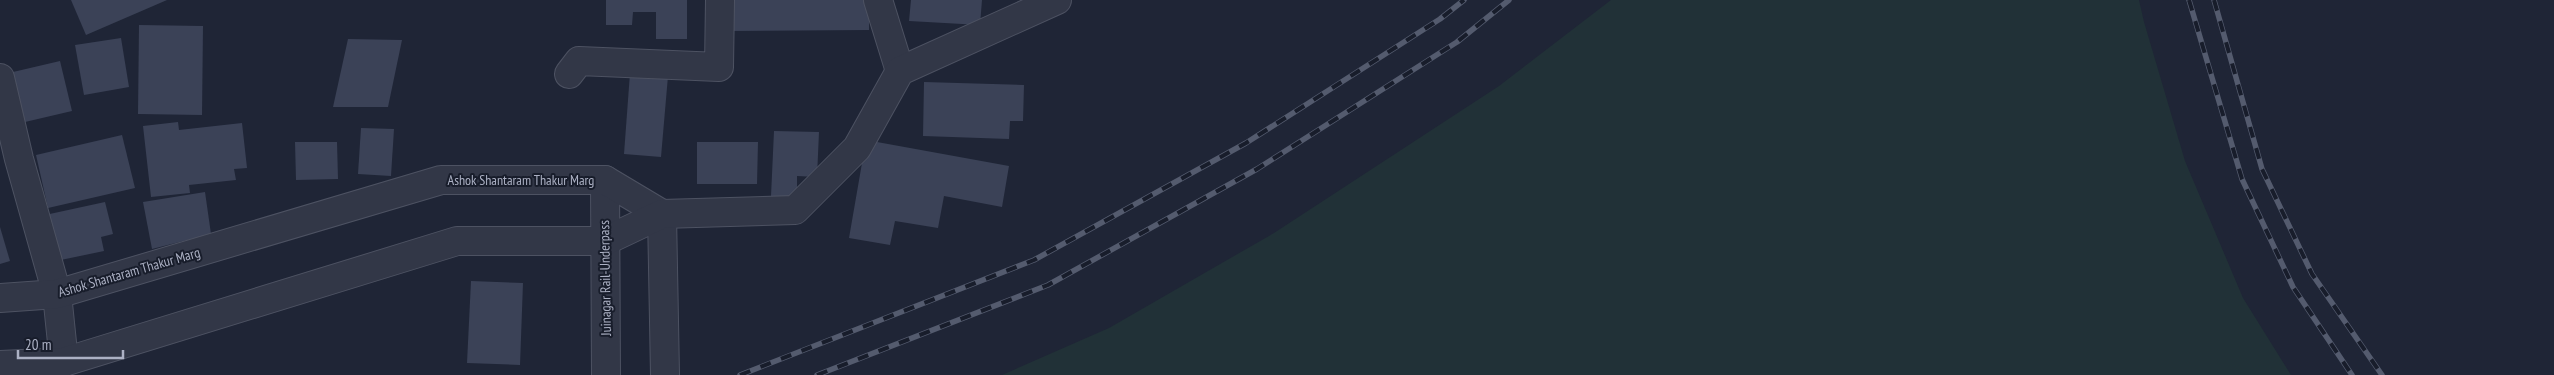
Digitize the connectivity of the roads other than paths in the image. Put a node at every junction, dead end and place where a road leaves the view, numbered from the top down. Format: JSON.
{"nodes":[{"id":1,"x":720,"y":0,"type":"edge"},
{"id":2,"x":878,"y":0,"type":"edge"},
{"id":3,"x":1057,"y":0,"type":"edge"},
{"id":4,"x":900,"y":72,"type":"junction"},
{"id":5,"x":569,"y":74,"type":"dead end"},
{"id":6,"x":0,"y":78,"type":"edge"},
{"id":7,"x":604,"y":180,"type":"junction"},
{"id":8,"x":662,"y":214,"type":"junction"},
{"id":9,"x":605,"y":241,"type":"junction"},
{"id":10,"x":57,"y":294,"type":"junction"},
{"id":11,"x":0,"y":298,"type":"edge"},
{"id":12,"x":64,"y":362,"type":"junction"},
{"id":13,"x":0,"y":365,"type":"edge"},
{"id":14,"x":606,"y":375,"type":"edge"},
{"id":15,"x":665,"y":375,"type":"edge"}],
"edges":[{"from":1,"to":5,"type":"street"},
{"from":2,"to":4,"type":"street"},
{"from":3,"to":4,"type":"street"},
{"from":4,"to":8,"type":"street"},
{"from":6,"to":10,"type":"street"},
{"from":7,"to":8,"type":"street","name":"Ashok Shantaram Thakur Marg"},
{"from":7,"to":9,"type":"street","name":"Juinagar Rail-Underpass"},
{"from":7,"to":10,"type":"street","name":"Ashok Shantaram Thakur Marg"},
{"from":8,"to":9,"type":"street"},
{"from":8,"to":15,"type":"street"},
{"from":9,"to":12,"type":"street"},
{"from":9,"to":14,"type":"street","name":"Juinagar Rail-Underpass"},
{"from":10,"to":11,"type":"street","name":"Ashok Shantaram Thakur Marg"},
{"from":10,"to":12,"type":"street"},
{"from":12,"to":13,"type":"street"}]}
